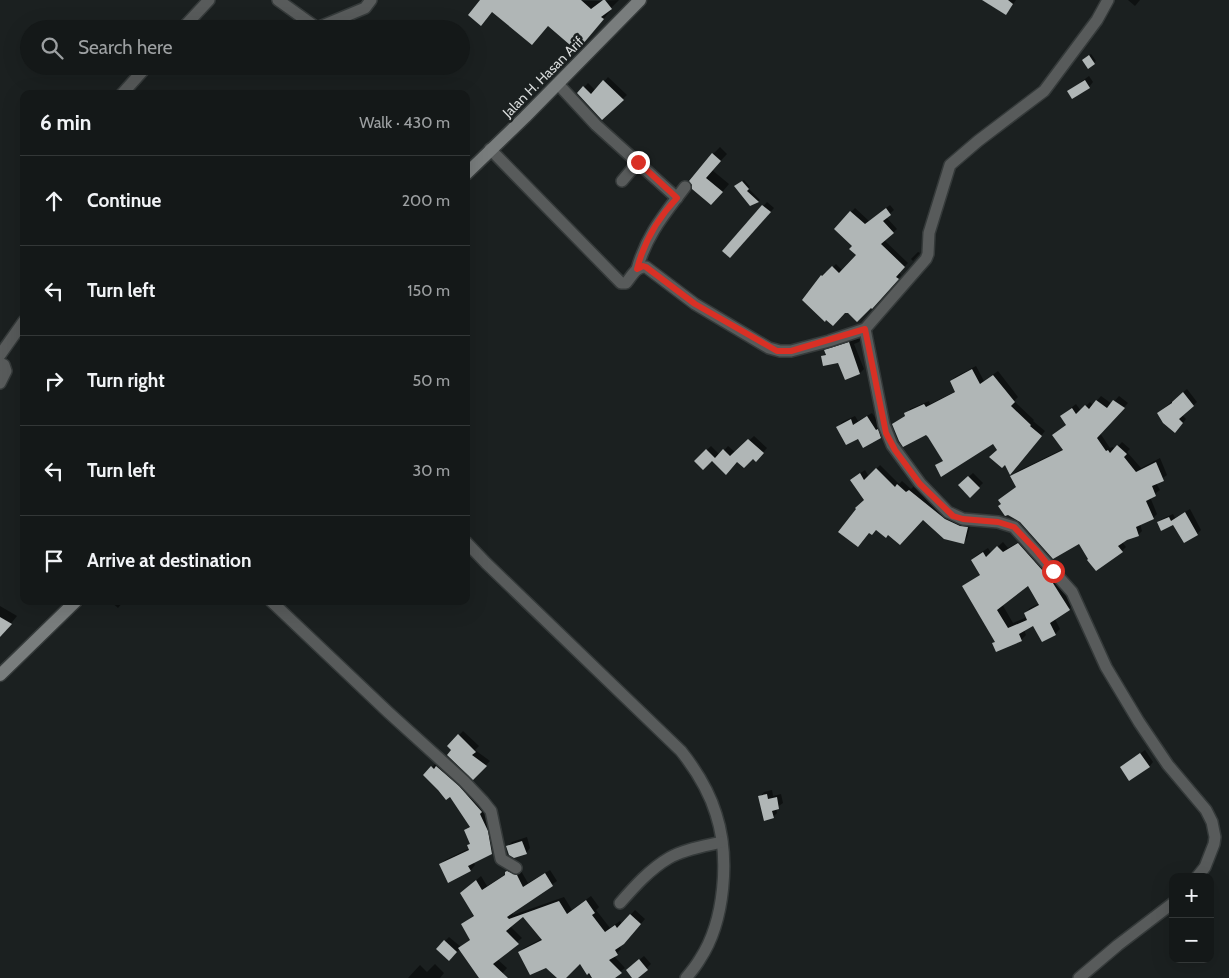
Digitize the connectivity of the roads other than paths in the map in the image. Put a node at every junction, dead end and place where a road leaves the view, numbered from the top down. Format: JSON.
{"nodes":[{"id":1,"x":209,"y":0,"type":"edge"},
{"id":2,"x":278,"y":0,"type":"edge"},
{"id":3,"x":371,"y":0,"type":"edge"},
{"id":4,"x":640,"y":0,"type":"edge"},
{"id":5,"x":1108,"y":0,"type":"edge"},
{"id":6,"x":190,"y":20,"type":"edge"},
{"id":7,"x":306,"y":20,"type":"edge"},
{"id":8,"x":336,"y":20,"type":"edge"},
{"id":9,"x":140,"y":75,"type":"edge"},
{"id":10,"x":558,"y":84,"type":"junction"},
{"id":11,"x":126,"y":90,"type":"edge"},
{"id":12,"x":490,"y":149,"type":"junction"},
{"id":13,"x":638,"y":162,"type":"junction"},
{"id":14,"x":470,"y":170,"type":"edge"},
{"id":15,"x":622,"y":182,"type":"dead end"},
{"id":16,"x":685,"y":187,"type":"dead end"},
{"id":17,"x":677,"y":198,"type":"junction"},
{"id":18,"x":637,"y":269,"type":"junction"},
{"id":19,"x":20,"y":327,"type":"edge"},
{"id":20,"x":865,"y":329,"type":"junction"},
{"id":21,"x":0,"y":355,"type":"edge"},
{"id":22,"x":0,"y":363,"type":"edge"},
{"id":23,"x":0,"y":383,"type":"edge"},
{"id":24,"x":470,"y":546,"type":"edge"},
{"id":25,"x":72,"y":605,"type":"edge"},
{"id":26,"x":275,"y":605,"type":"edge"},
{"id":27,"x":0,"y":675,"type":"edge"},
{"id":28,"x":718,"y":843,"type":"junction"},
{"id":29,"x":516,"y":868,"type":"dead end"},
{"id":30,"x":1200,"y":873,"type":"edge"},
{"id":31,"x":620,"y":903,"type":"dead end"},
{"id":32,"x":1169,"y":906,"type":"edge"},
{"id":33,"x":686,"y":978,"type":"edge"},
{"id":34,"x":1079,"y":978,"type":"edge"}],
"edges":[{"from":1,"to":6,"type":"street"},
{"from":2,"to":7,"type":"street"},
{"from":3,"to":8,"type":"street"},
{"from":4,"to":10,"type":"main road","name":"Jalan H. Hasan Arif"},
{"from":5,"to":20,"type":"street"},
{"from":9,"to":11,"type":"street"},
{"from":10,"to":12,"type":"main road","name":"Jalan H. Hasan Arif"},
{"from":10,"to":13,"type":"street"},
{"from":12,"to":14,"type":"main road","name":"Jalan H. Hasan Arif"},
{"from":12,"to":18,"type":"street"},
{"from":13,"to":15,"type":"street"},
{"from":13,"to":17,"type":"street"},
{"from":16,"to":17,"type":"street"},
{"from":17,"to":18,"type":"street"},
{"from":18,"to":20,"type":"street"},
{"from":19,"to":21,"type":"street"},
{"from":20,"to":30,"type":"street"},
{"from":22,"to":23,"type":"street"},
{"from":24,"to":28,"type":"street"},
{"from":25,"to":27,"type":"main road"},
{"from":26,"to":29,"type":"street"},
{"from":28,"to":31,"type":"street"},
{"from":28,"to":33,"type":"street"},
{"from":32,"to":34,"type":"street"}]}
